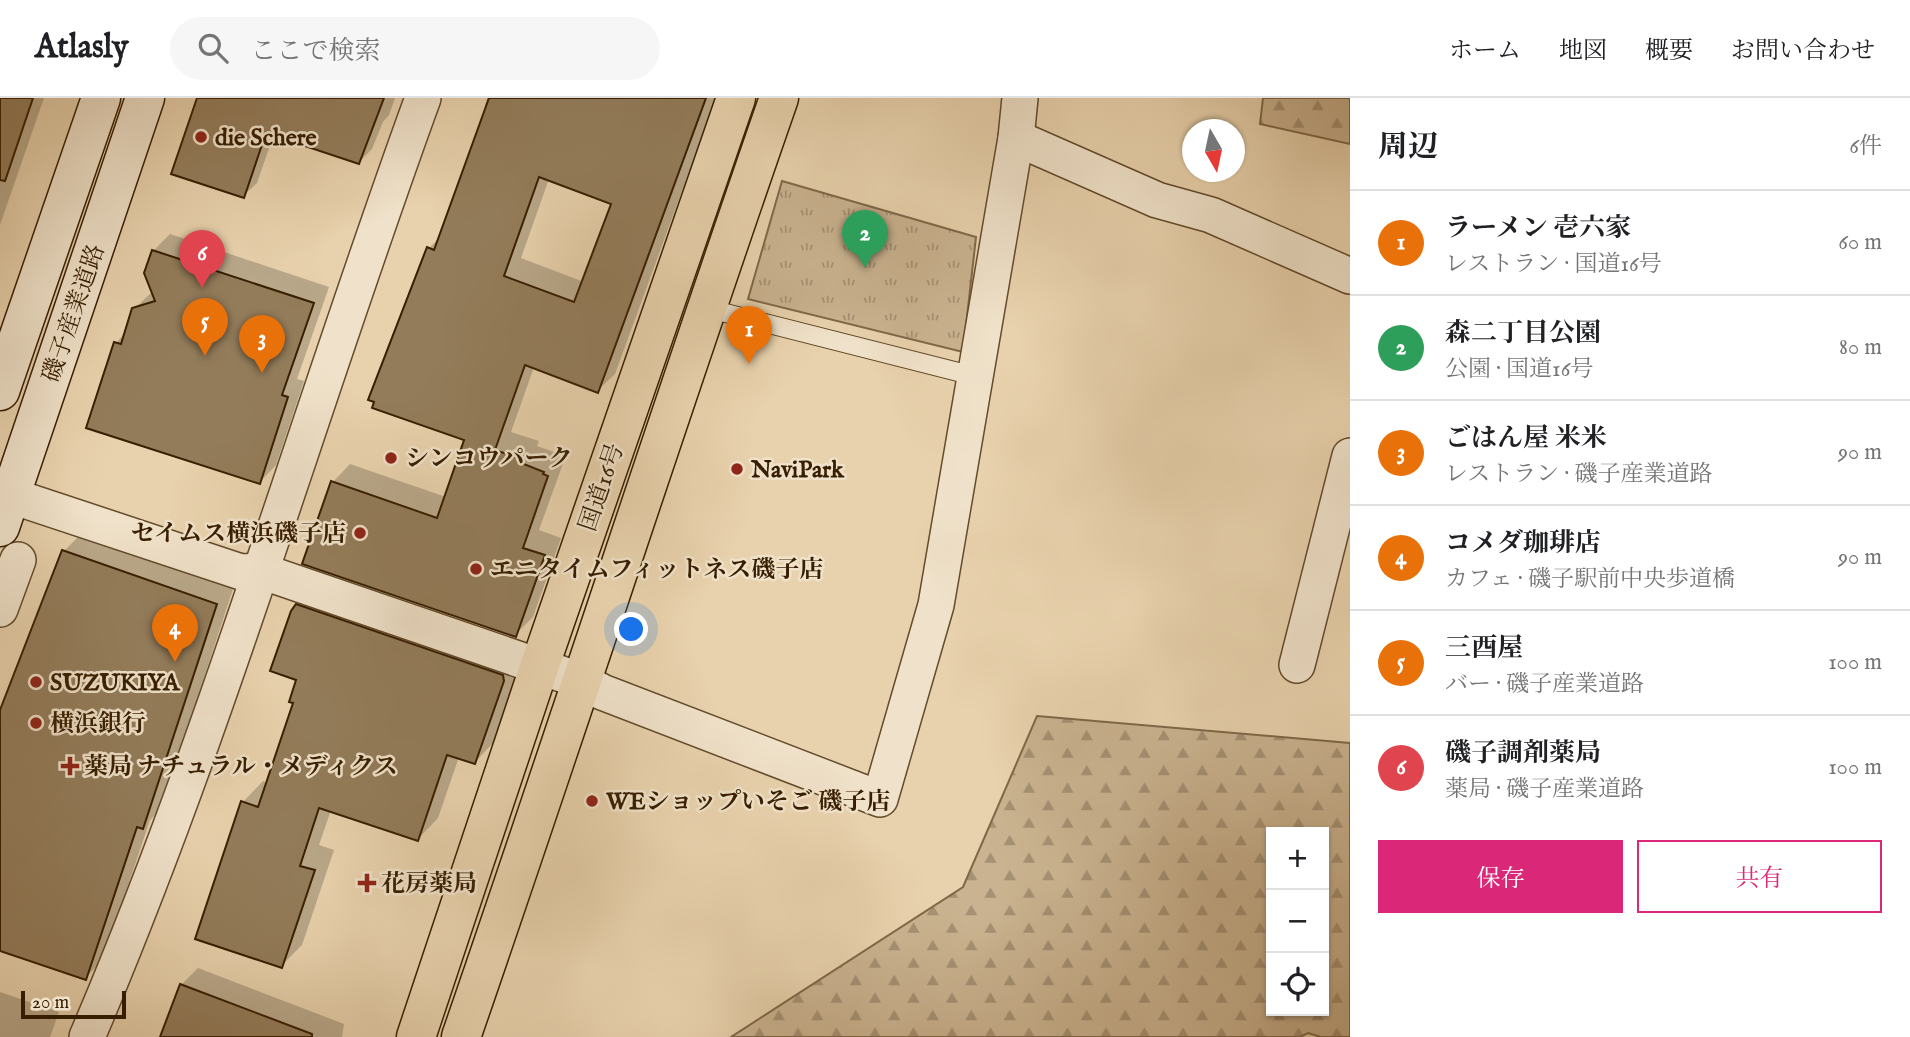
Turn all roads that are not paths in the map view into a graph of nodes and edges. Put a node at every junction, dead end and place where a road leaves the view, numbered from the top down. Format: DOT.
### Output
graph roads {
  1 [pos="102,98"];
  2 [pos="145,98"];
  3 [pos="423,98"];
  4 [pos="736,98"];
  5 [pos="779,98"];
  6 [pos="1020,98"];
  7 [pos="1016,138"];
  8 [pos="1350,276"];
  9 [pos="706,308"];
  10 [pos="974,376"];
  11 [pos="0,390"];
  12 [pos="1350,456"];
  13 [pos="4,505"];
  14 [pos="18,560"];
  15 [pos="261,571"];
  16 [pos="0,609"];
  17 [pos="1297,665"];
  18 [pos="539,668"];
  19 [pos="582,681"];
  20 [pos="87,1037"];
  21 [pos="416,1037"];
  22 [pos="461,1037"];
  1 -- 11 [label="street, 磯子産業道路"];
  2 -- 13 [label="street, 磯子産業道路"];
  3 -- 15 [label="street"];
  4 -- 18 [label="highway, 国道16号"];
  5 -- 9 [label="highway, 国道16号"];
  6 -- 7 [label="street"];
  7 -- 8 [label="street"];
  7 -- 10 [label="street"];
  9 -- 10 [label="lane"];
  9 -- 19 [label="highway, 国道16号"];
  10 -- 19 [label="street"];
  12 -- 17 [label="street"];
  13 -- 15 [label="street"];
  14 -- 16 [label="street"];
  15 -- 18 [label="street"];
  15 -- 20 [label="street"];
  18 -- 19 [label="street"];
  18 -- 21 [label="highway, 国道16号"];
  19 -- 22 [label="highway, 国道16号"];
}
